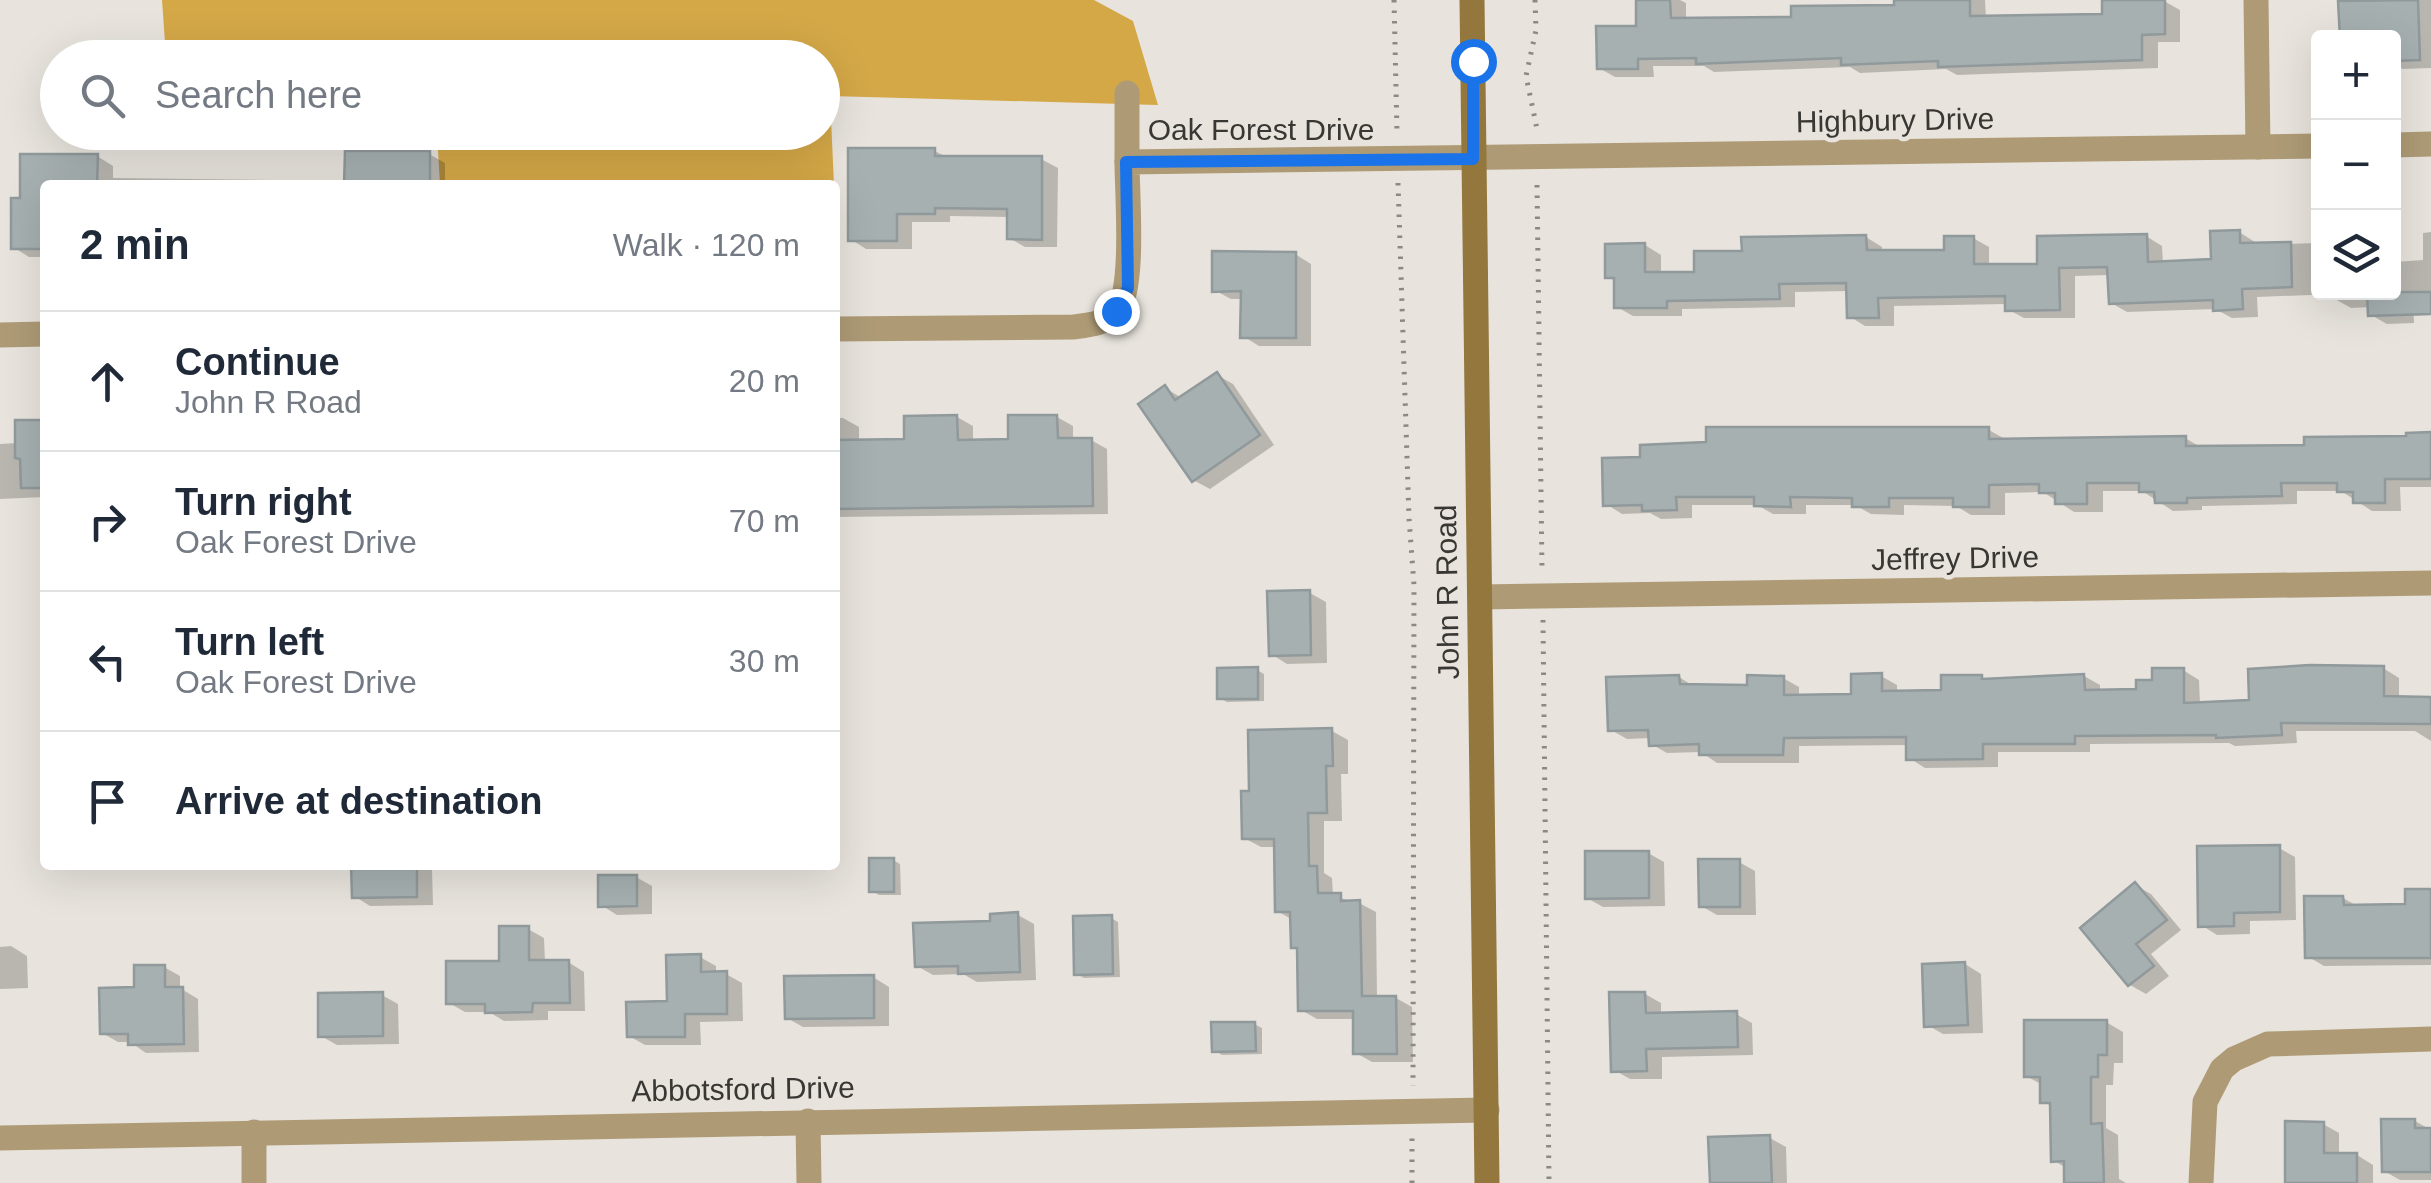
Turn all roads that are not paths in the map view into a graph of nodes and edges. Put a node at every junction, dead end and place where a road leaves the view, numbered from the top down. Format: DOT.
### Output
graph roads {
  1 [pos="1472,0"];
  2 [pos="2256,0"];
  3 [pos="1127,93"];
  4 [pos="2401,144"];
  5 [pos="2431,144"];
  6 [pos="2311,146"];
  7 [pos="2258,148"];
  8 [pos="1473,159"];
  9 [pos="1126,162"];
  10 [pos="840,329"];
  11 [pos="40,334"];
  12 [pos="0,335"];
  13 [pos="2431,583"];
  14 [pos="1480,598"];
  15 [pos="2431,1039"];
  16 [pos="1487,1110"];
  17 [pos="808,1120"];
  18 [pos="254,1132"];
  19 [pos="0,1138"];
  20 [pos="254,1183"];
  21 [pos="810,1183"];
  22 [pos="1488,1183"];
  23 [pos="2201,1183"];
  1 -- 8 [label="main road, John R Road"];
  2 -- 7 [label="street"];
  3 -- 9 [label="street"];
  4 -- 5 [label="street"];
  6 -- 7 [label="street, Highbury Drive"];
  7 -- 8 [label="street, Highbury Drive"];
  8 -- 9 [label="street, Oak Forest Drive"];
  8 -- 14 [label="main road, John R Road"];
  9 -- 10 [label="street, Oak Forest Drive"];
  11 -- 12 [label="street"];
  13 -- 14 [label="street, Jeffrey Drive"];
  14 -- 16 [label="main road, John R Road"];
  15 -- 23 [label="street"];
  16 -- 17 [label="street, Abbotsford Drive"];
  16 -- 22 [label="main road, John R Road"];
  17 -- 18 [label="street, Abbotsford Drive"];
  17 -- 21 [label="street"];
  18 -- 19 [label="street, Abbotsford Drive"];
  18 -- 20 [label="street"];
}
